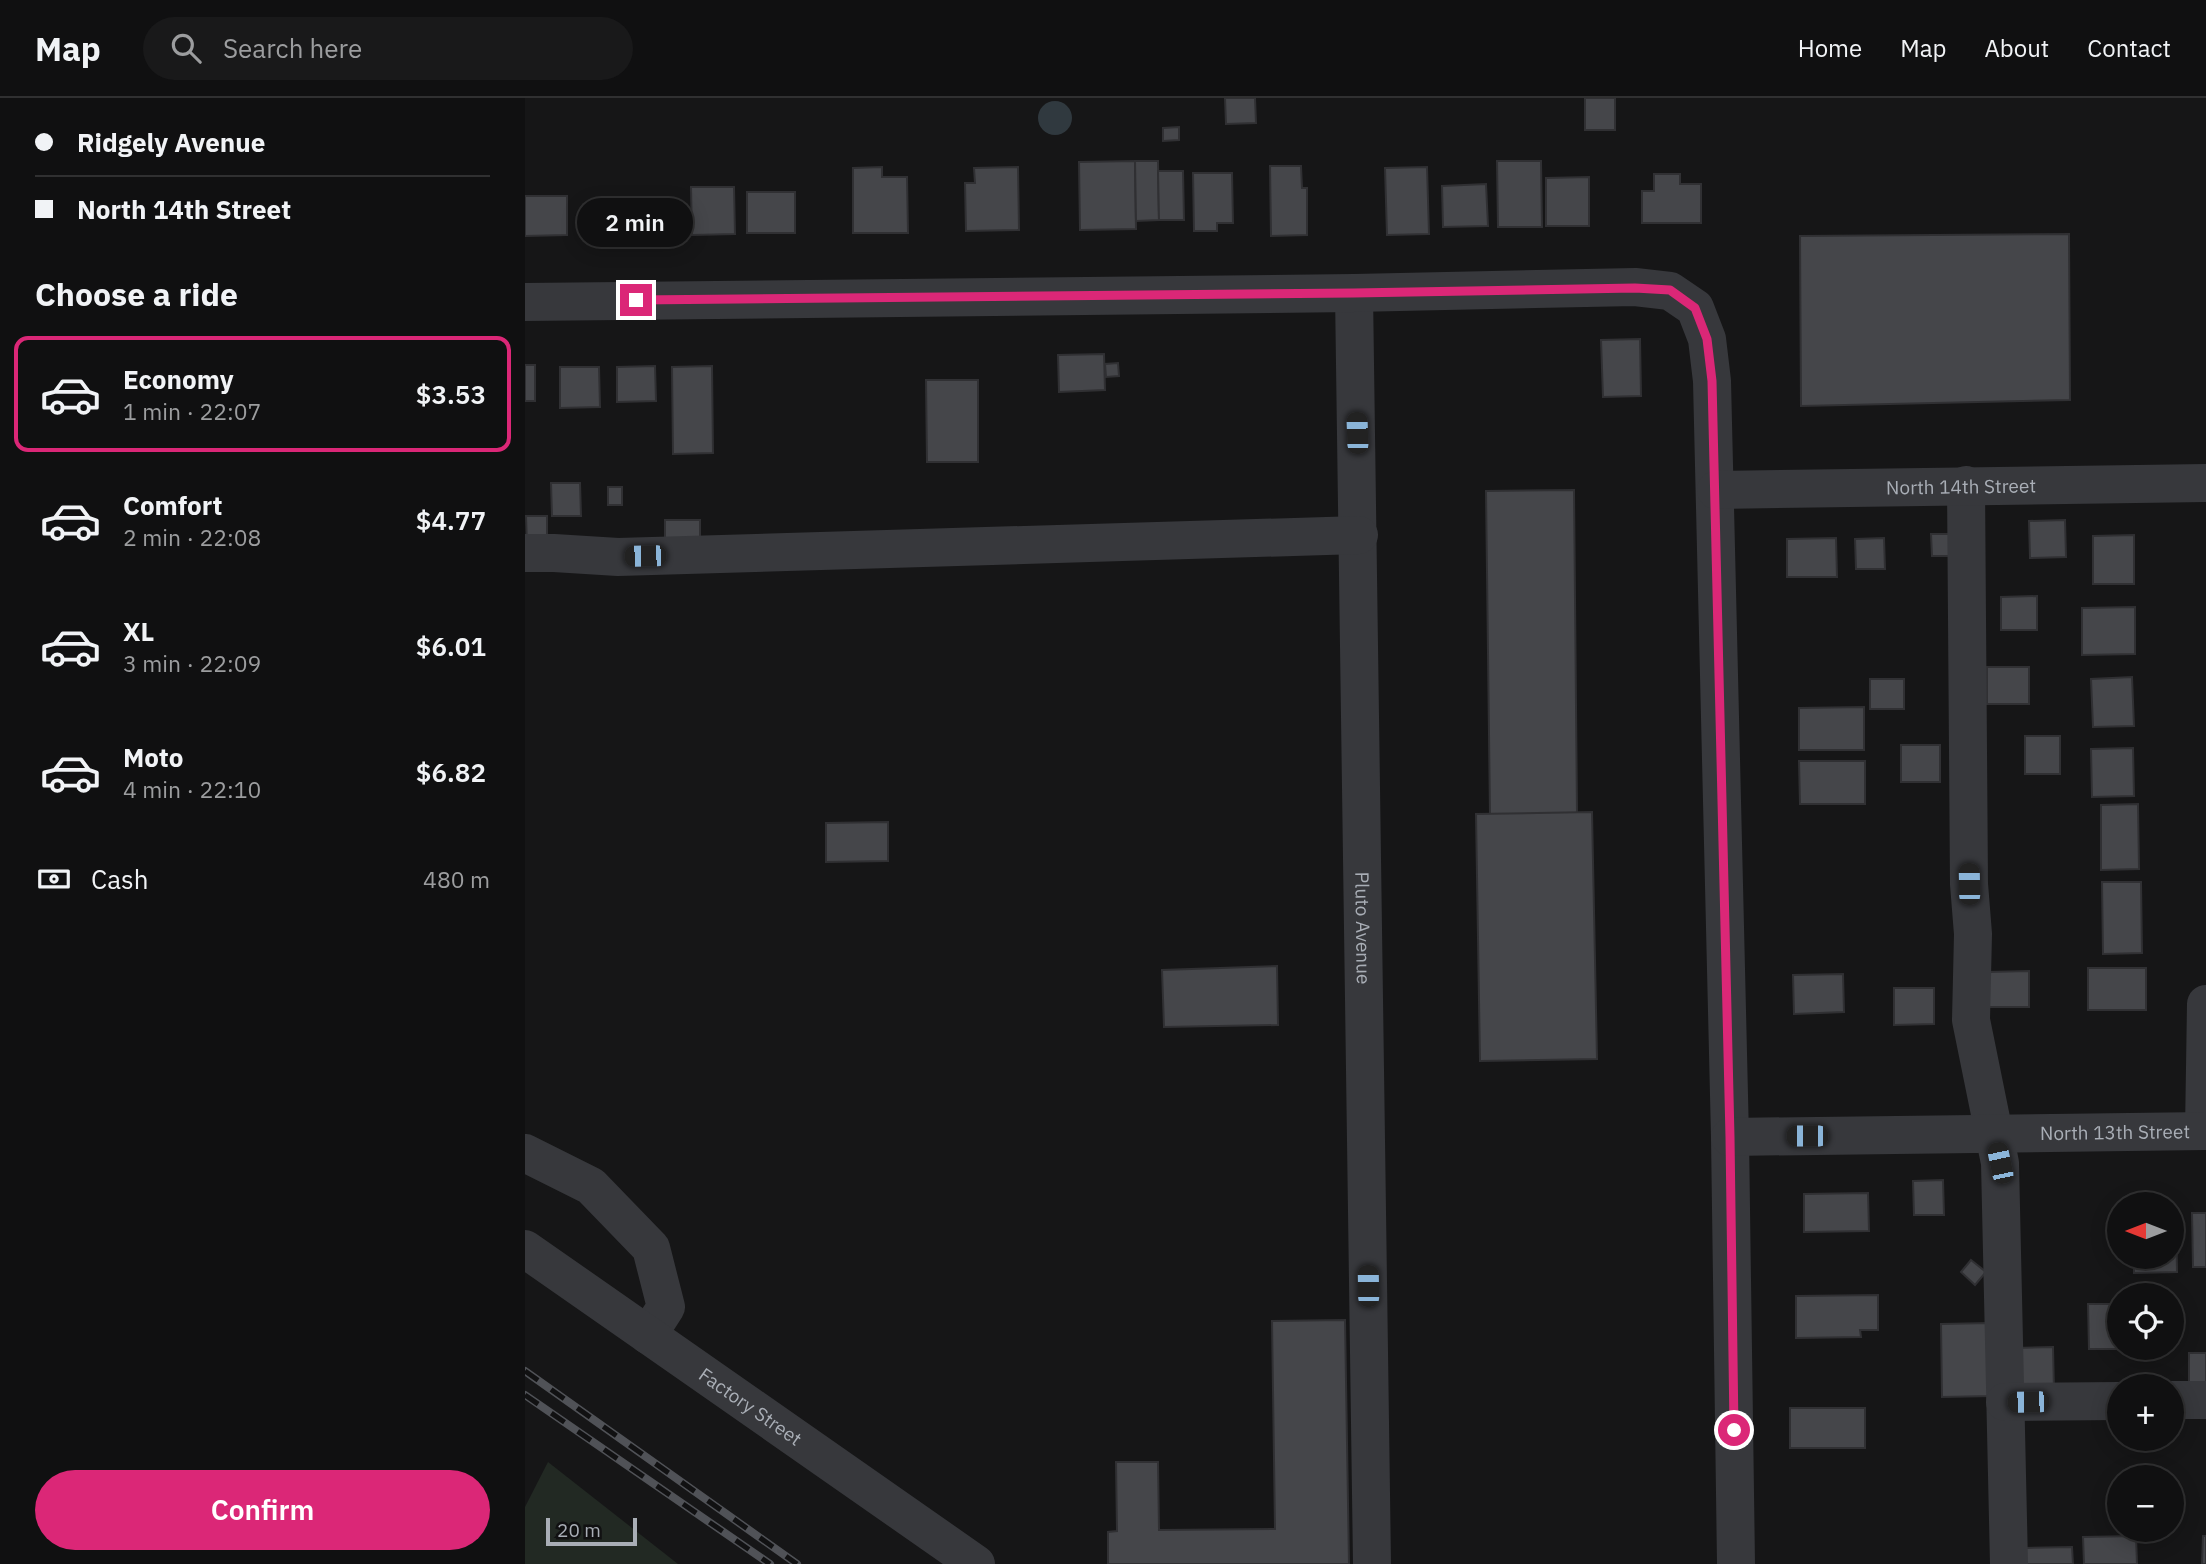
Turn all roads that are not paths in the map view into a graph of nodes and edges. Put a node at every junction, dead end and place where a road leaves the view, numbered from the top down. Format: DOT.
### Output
graph roads {
  1 [pos="1354,293"];
  2 [pos="525,302"];
  3 [pos="2206,483"];
  4 [pos="1966,485"];
  5 [pos="1716,490"];
  6 [pos="1359,535"];
  7 [pos="525,553"];
  8 [pos="2206,1004"];
  9 [pos="2205,1131"];
  10 [pos="1994,1135"];
  11 [pos="1730,1137"];
  12 [pos="525,1153"];
  13 [pos="525,1249"];
  14 [pos="648,1335"];
  15 [pos="2206,1400"];
  16 [pos="2107,1401"];
  17 [pos="2184,1401"];
  18 [pos="2005,1402"];
  19 [pos="976,1564"];
  20 [pos="1372,1564"];
  21 [pos="1735,1564"];
  22 [pos="2009,1564"];
  1 -- 2 [label="street"];
  1 -- 5 [label="street"];
  1 -- 6 [label="street, Pluto Avenue"];
  3 -- 4 [label="street, North 14th Street"];
  4 -- 5 [label="street, North 14th Street"];
  4 -- 10 [label="street"];
  5 -- 11 [label="street"];
  6 -- 7 [label="street"];
  6 -- 20 [label="street, Pluto Avenue"];
  8 -- 9 [label="street"];
  9 -- 10 [label="street, North 13th Street"];
  10 -- 11 [label="street, North 13th Street"];
  10 -- 18 [label="street"];
  11 -- 21 [label="street"];
  12 -- 14 [label="street"];
  13 -- 14 [label="street, Factory Street"];
  14 -- 19 [label="street, Factory Street"];
  15 -- 17 [label="street"];
  16 -- 18 [label="street"];
  18 -- 22 [label="street"];
}
